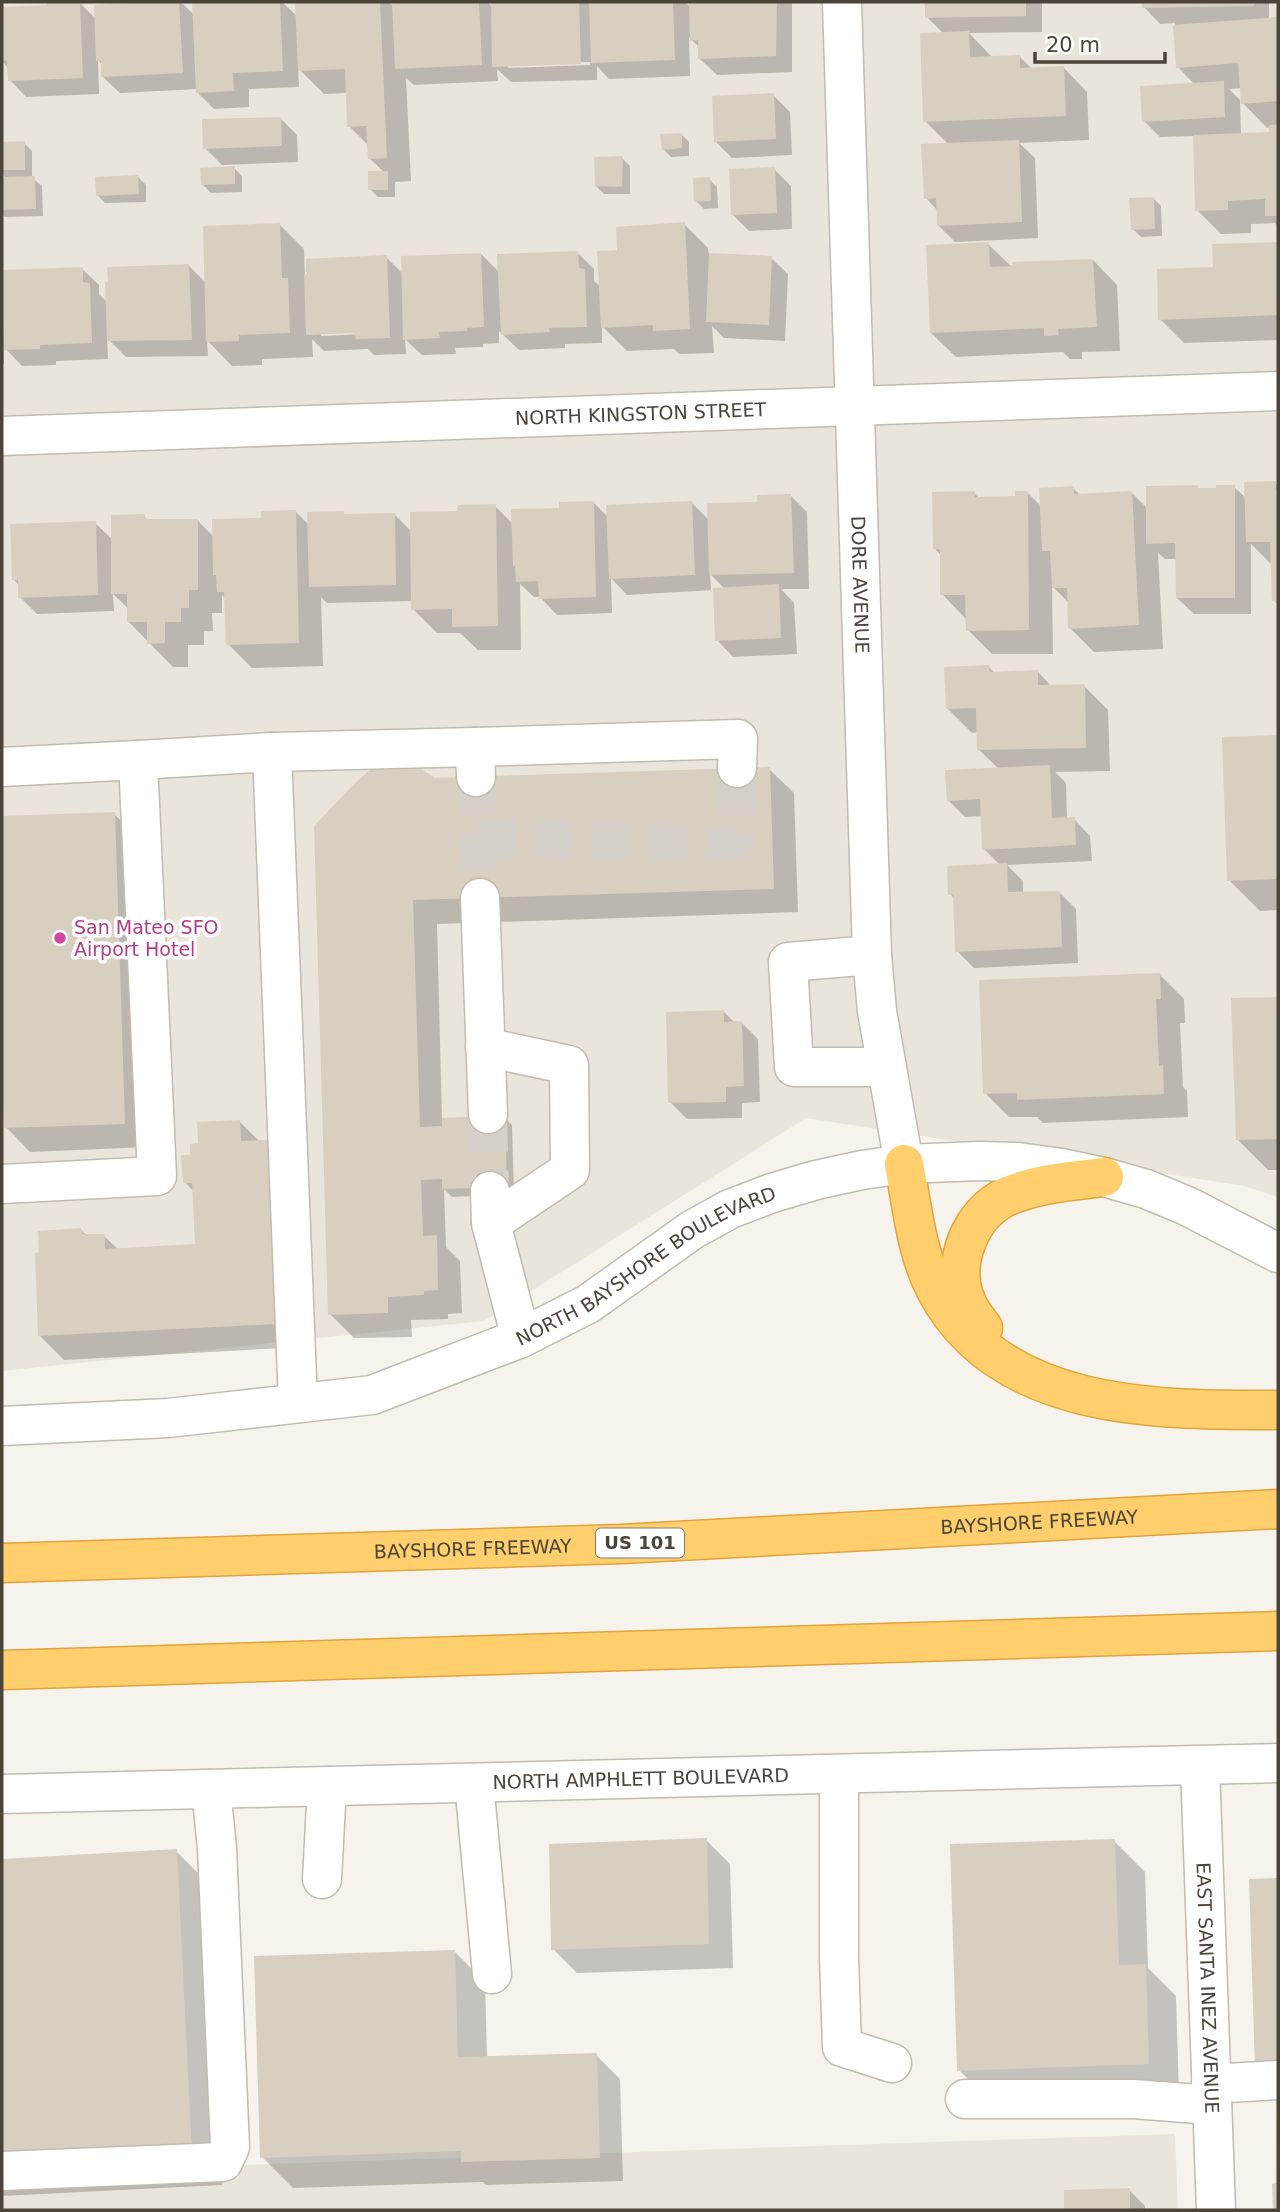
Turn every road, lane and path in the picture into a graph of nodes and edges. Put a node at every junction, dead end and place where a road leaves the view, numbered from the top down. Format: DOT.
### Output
graph roads {
  1 [pos="842,2"];
  2 [pos="1278,391"];
  3 [pos="855,404"];
  4 [pos="2,436"];
  5 [pos="271,752"];
  6 [pos="138,760"];
  7 [pos="2,767"];
  8 [pos="737,768"];
  9 [pos="480,898"];
  10 [pos="872,955"];
  11 [pos="485,1047"];
  12 [pos="887,1068"];
  13 [pos="488,1114"];
  14 [pos="904,1164"];
  15 [pos="1104,1177"];
  16 [pos="2,1184"];
  17 [pos="1278,1253"];
  18 [pos="521,1338"];
  19 [pos="1092,1398"];
  20 [pos="298,1403"];
  21 [pos="1278,1410"];
  22 [pos="2,1426"];
  23 [pos="1278,1509"];
  24 [pos="2,1563"];
  25 [pos="1278,1631"];
  26 [pos="2,1670"];
  27 [pos="1278,1763"];
  28 [pos="1200,1766"];
  29 [pos="839,1774"];
  30 [pos="474,1783"];
  31 [pos="327,1786"];
  32 [pos="211,1789"];
  33 [pos="2,1794"];
  34 [pos="322,1879"];
  35 [pos="492,1974"];
  36 [pos="892,2063"];
  37 [pos="1278,2080"];
  38 [pos="1211,2094"];
  39 [pos="965,2099"];
  40 [pos="2,2171"];
  41 [pos="1216,2210"];
  1 -- 3 [label="street, DORE AVENUE"];
  2 -- 3 [label="street, NORTH KINGSTON STREET"];
  3 -- 4 [label="street, NORTH KINGSTON STREET"];
  3 -- 10 [label="street, DORE AVENUE"];
  5 -- 6 [label="street"];
  5 -- 8 [label="street"];
  5 -- 20 [label="street"];
  6 -- 7 [label="street"];
  6 -- 16 [label="street"];
  9 -- 11 [label="street"];
  10 -- 12 [label="street, DORE AVENUE"];
  10 -- 12 [label="street"];
  11 -- 13 [label="street"];
  11 -- 18 [label="street"];
  12 -- 14 [label="street, DORE AVENUE"];
  14 -- 15 [label="street, NORTH BAYSHORE BOULEVARD"];
  14 -- 18 [label="street, NORTH BAYSHORE BOULEVARD"];
  14 -- 19 [label="highway"];
  15 -- 17 [label="street, NORTH BAYSHORE BOULEVARD"];
  15 -- 19 [label="highway"];
  18 -- 20 [label="street, NORTH BAYSHORE BOULEVARD"];
  19 -- 21 [label="highway"];
  20 -- 22 [label="street, NORTH BAYSHORE BOULEVARD"];
  23 -- 24 [label="highway, BAYSHORE FREEWAY / US 101"];
  25 -- 26 [label="highway"];
  27 -- 28 [label="street, NORTH AMPHLETT BOULEVARD"];
  28 -- 29 [label="street, NORTH AMPHLETT BOULEVARD"];
  28 -- 38 [label="street, EAST SANTA INEZ AVENUE"];
  29 -- 30 [label="street, NORTH AMPHLETT BOULEVARD"];
  29 -- 36 [label="street"];
  30 -- 31 [label="street, NORTH AMPHLETT BOULEVARD"];
  30 -- 35 [label="street"];
  31 -- 32 [label="street, NORTH AMPHLETT BOULEVARD"];
  31 -- 34 [label="street"];
  32 -- 33 [label="street, NORTH AMPHLETT BOULEVARD"];
  32 -- 40 [label="street"];
  37 -- 38 [label="street"];
  38 -- 39 [label="street"];
  38 -- 41 [label="street, EAST SANTA INEZ AVENUE"];
}
